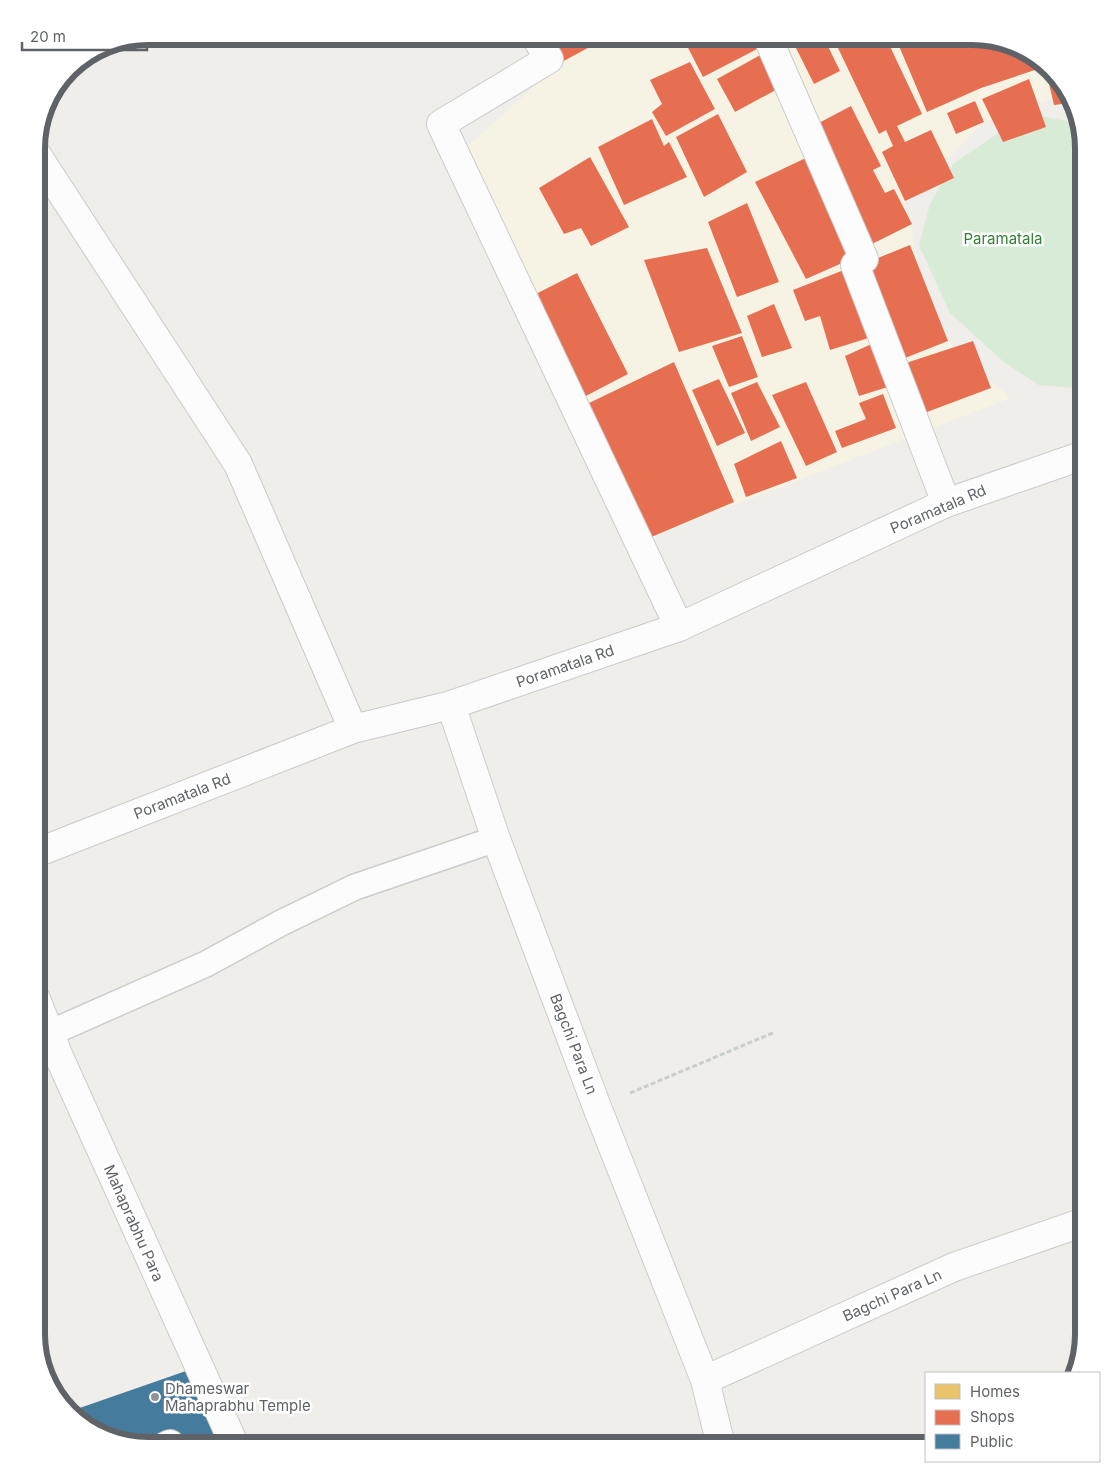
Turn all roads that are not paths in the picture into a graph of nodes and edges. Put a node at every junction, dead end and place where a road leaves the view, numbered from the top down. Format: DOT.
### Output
graph roads {
  1 [pos="540,45"];
  2 [pos="771,45"];
  3 [pos="45,169"];
  4 [pos="1075,458"];
  5 [pos="946,503"];
  6 [pos="679,627"];
  7 [pos="451,705"];
  8 [pos="353,728"];
  9 [pos="496,839"];
  10 [pos="45,849"];
  11 [pos="45,1021"];
  12 [pos="50,1033"];
  13 [pos="1075,1225"];
  14 [pos="705,1380"];
  15 [pos="232,1437"];
  16 [pos="719,1437"];
  1 -- 6 [label="street"];
  2 -- 5 [label="street"];
  3 -- 8 [label="street"];
  4 -- 5 [label="street, Poramatala Rd"];
  5 -- 6 [label="street, Poramatala Rd"];
  6 -- 7 [label="street, Poramatala Rd"];
  7 -- 8 [label="street, Poramatala Rd"];
  7 -- 9 [label="street, Bagchi Para Ln"];
  8 -- 10 [label="street, Poramatala Rd"];
  9 -- 12 [label="lane"];
  9 -- 14 [label="street, Bagchi Para Ln"];
  11 -- 12 [label="street, Mahaprabhu Para"];
  12 -- 15 [label="street, Mahaprabhu Para"];
  13 -- 14 [label="street, Bagchi Para Ln"];
  14 -- 16 [label="street, Bagchi Para Ln"];
}
